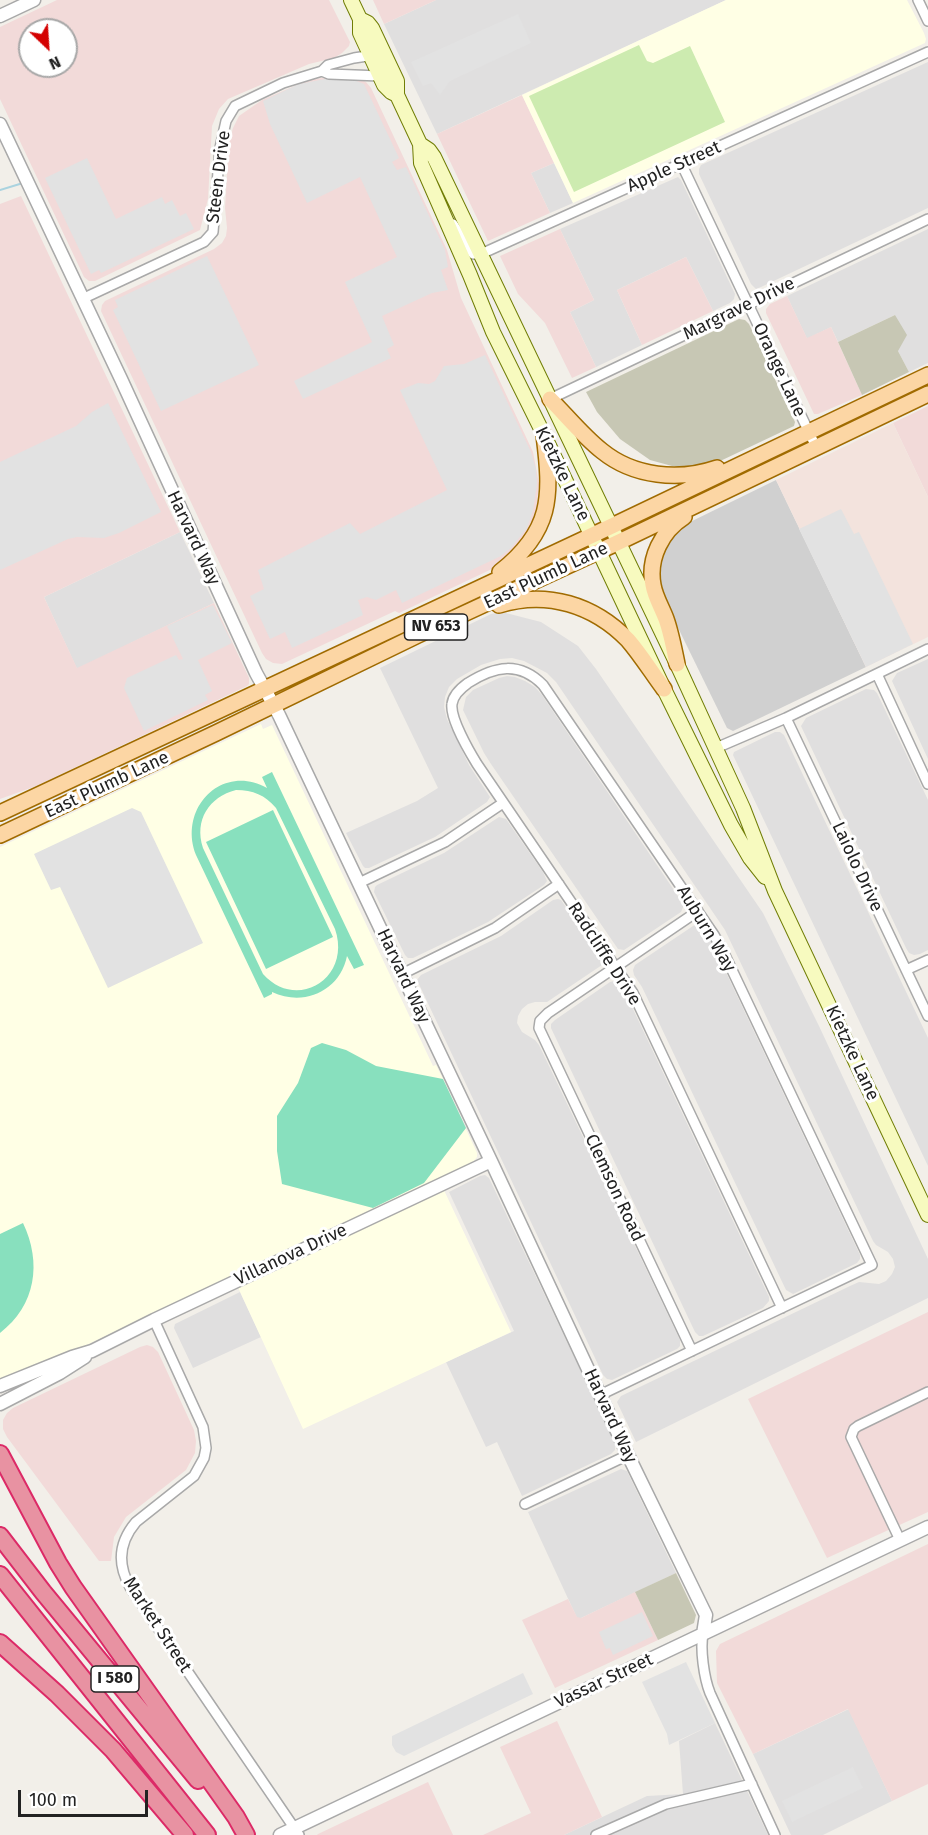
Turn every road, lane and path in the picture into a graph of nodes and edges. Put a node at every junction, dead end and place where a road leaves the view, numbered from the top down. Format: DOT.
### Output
graph roads {
  1 [pos="34,0"];
  2 [pos="351,0"];
  3 [pos="918,0"];
  4 [pos="0,16"];
  5 [pos="360,19"];
  6 [pos="928,21"];
  7 [pos="928,52"];
  8 [pos="370,55"];
  9 [pos="322,70"];
  10 [pos="386,74"];
  11 [pos="0,124"];
  12 [pos="420,144"];
  13 [pos="681,163"];
  14 [pos="441,206"];
  15 [pos="928,219"];
  16 [pos="481,254"];
  17 [pos="82,299"];
  18 [pos="748,305"];
  19 [pos="928,375"];
  20 [pos="928,394"];
  21 [pos="550,399"];
  22 [pos="808,432"];
  23 [pos="544,435"];
  24 [pos="816,447"];
  25 [pos="771,450"];
  26 [pos="735,486"];
  27 [pos="612,526"];
  28 [pos="592,536"];
  29 [pos="619,542"];
  30 [pos="599,551"];
  31 [pos="478,588"];
  32 [pos="418,635"];
  33 [pos="928,650"];
  34 [pos="677,664"];
  35 [pos="877,674"];
  36 [pos="470,682"];
  37 [pos="664,689"];
  38 [pos="265,690"];
  39 [pos="273,706"];
  40 [pos="786,718"];
  41 [pos="716,748"];
  42 [pos="928,784"];
  43 [pos="26,800"];
  44 [pos="503,802"];
  45 [pos="0,804"];
  46 [pos="0,813"];
  47 [pos="0,834"];
  48 [pos="359,883"];
  49 [pos="559,884"];
  50 [pos="775,891"];
  51 [pos="698,911"];
  52 [pos="928,960"];
  53 [pos="615,966"];
  54 [pos="906,970"];
  55 [pos="402,974"];
  56 [pos="928,1016"];
  57 [pos="491,1161"];
  58 [pos="928,1215"];
  59 [pos="782,1308"];
  60 [pos="154,1320"];
  61 [pos="92,1351"];
  62 [pos="692,1351"];
  63 [pos="0,1386"];
  64 [pos="928,1392"];
  65 [pos="600,1395"];
  66 [pos="0,1404"];
  67 [pos="0,1454"];
  68 [pos="628,1455"];
  69 [pos="0,1471"];
  70 [pos="525,1504"];
  71 [pos="928,1527"];
  72 [pos="0,1536"];
  73 [pos="900,1540"];
  74 [pos="58,1563"];
  75 [pos="0,1575"];
  76 [pos="704,1634"];
  77 [pos="0,1643"];
  78 [pos="752,1784"];
  79 [pos="234,1819"];
  80 [pos="296,1832"];
  81 [pos="206,1834"];
  82 [pos="185,1835"];
  83 [pos="244,1835"];
  84 [pos="280,1835"];
  85 [pos="596,1835"];
  86 [pos="775,1835"];
  1 -- 4 [label="street"];
  2 -- 5 [label="main road, Kietzke Lane"];
  3 -- 6 [label="street"];
  5 -- 8 [label="main road, Kietzke Lane"];
  5 -- 10 [label="main road, Kietzke Lane"];
  7 -- 13 [label="street, Apple Street"];
  8 -- 9 [label="street, Steen Drive"];
  8 -- 10 [label="main road, Kietzke Lane"];
  9 -- 10 [label="street, Steen Drive"];
  9 -- 17 [label="street, Steen Drive"];
  10 -- 12 [label="main road, Kietzke Lane"];
  11 -- 17 [label="street, Harvard Way"];
  12 -- 14 [label="main road, Kietzke Lane"];
  12 -- 16 [label="main road, Kietzke Lane"];
  13 -- 16 [label="street, Apple Street"];
  13 -- 18 [label="street, Orange Lane"];
  14 -- 16 [label="street"];
  14 -- 23 [label="main road, Kietzke Lane"];
  15 -- 18 [label="street, Margrave Drive"];
  16 -- 21 [label="main road, Kietzke Lane"];
  17 -- 38 [label="street, Harvard Way"];
  18 -- 21 [label="street, Margrave Drive"];
  18 -- 22 [label="street, Orange Lane"];
  19 -- 22 [label="main road, East Plumb Lane"];
  20 -- 24 [label="main road, East Plumb Lane"];
  21 -- 25 [label="main road"];
  21 -- 27 [label="main road, Kietzke Lane"];
  22 -- 24 [label="street, Orange Lane"];
  22 -- 25 [label="main road, East Plumb Lane"];
  23 -- 28 [label="main road, Kietzke Lane"];
  23 -- 31 [label="main road"];
  24 -- 26 [label="main road, East Plumb Lane"];
  25 -- 27 [label="main road, East Plumb Lane"];
  26 -- 29 [label="main road, East Plumb Lane"];
  26 -- 34 [label="main road"];
  27 -- 28 [label="main road, East Plumb Lane / NV 653"];
  27 -- 29 [label="main road, Kietzke Lane"];
  28 -- 30 [label="main road, Kietzke Lane"];
  28 -- 31 [label="main road, East Plumb Lane / NV 653"];
  29 -- 30 [label="main road, East Plumb Lane / NV 653"];
  29 -- 34 [label="main road, Kietzke Lane"];
  30 -- 32 [label="main road, East Plumb Lane / NV 653"];
  30 -- 37 [label="main road, Kietzke Lane"];
  31 -- 38 [label="main road, East Plumb Lane / NV 653"];
  32 -- 37 [label="main road"];
  32 -- 39 [label="main road, East Plumb Lane / NV 653"];
  33 -- 35 [label="street"];
  34 -- 41 [label="main road, Kietzke Lane"];
  35 -- 40 [label="street"];
  35 -- 42 [label="street"];
  36 -- 44 [label="street, Radcliffe Drive"];
  36 -- 51 [label="street, Auburn Way"];
  37 -- 50 [label="main road, Kietzke Lane"];
  38 -- 39 [label="street, Harvard Way"];
  38 -- 43 [label="main road, East Plumb Lane / NV 653"];
  39 -- 47 [label="main road, East Plumb Lane / NV 653"];
  39 -- 48 [label="street, Harvard Way"];
  40 -- 41 [label="street"];
  40 -- 54 [label="street, Laiolo Drive"];
  41 -- 50 [label="main road, Kietzke Lane"];
  43 -- 45 [label="main road"];
  43 -- 46 [label="main road, East Plumb Lane / NV 653"];
  44 -- 48 [label="street"];
  44 -- 49 [label="street, Radcliffe Drive"];
  48 -- 55 [label="street, Harvard Way"];
  49 -- 53 [label="street, Radcliffe Drive"];
  49 -- 55 [label="street"];
  50 -- 58 [label="main road, Kietzke Lane"];
  51 -- 53 [label="street"];
  51 -- 59 [label="street, Auburn Way"];
  52 -- 54 [label="street"];
  53 -- 59 [label="street, Radcliffe Drive"];
  53 -- 62 [label="street, Clemson Road"];
  54 -- 56 [label="street, Laiolo Drive"];
  55 -- 57 [label="street, Harvard Way"];
  57 -- 60 [label="street, Villanova Drive"];
  57 -- 65 [label="street, Harvard Way"];
  59 -- 62 [label="street"];
  60 -- 61 [label="street, Villanova Drive"];
  60 -- 80 [label="street, Market Street"];
  61 -- 63 [label="street, Villanova Drive"];
  61 -- 66 [label="street, Villanova Drive"];
  62 -- 65 [label="street"];
  64 -- 73 [label="street"];
  65 -- 68 [label="street, Harvard Way"];
  67 -- 74 [label="highway"];
  68 -- 70 [label="street"];
  68 -- 76 [label="street, Harvard Way"];
  69 -- 74 [label="highway"];
  71 -- 73 [label="street, Vassar Street"];
  72 -- 79 [label="highway, I 580"];
  73 -- 76 [label="street, Vassar Street"];
  74 -- 79 [label="highway"];
  75 -- 81 [label="highway, I 580"];
  76 -- 78 [label="street, Harvard Way"];
  76 -- 80 [label="street, Vassar Street"];
  77 -- 82 [label="highway"];
  78 -- 85 [label="street"];
  78 -- 86 [label="street, Harvard Way"];
  79 -- 83 [label="highway"];
  80 -- 84 [label="street, Vassar Street"];
}
